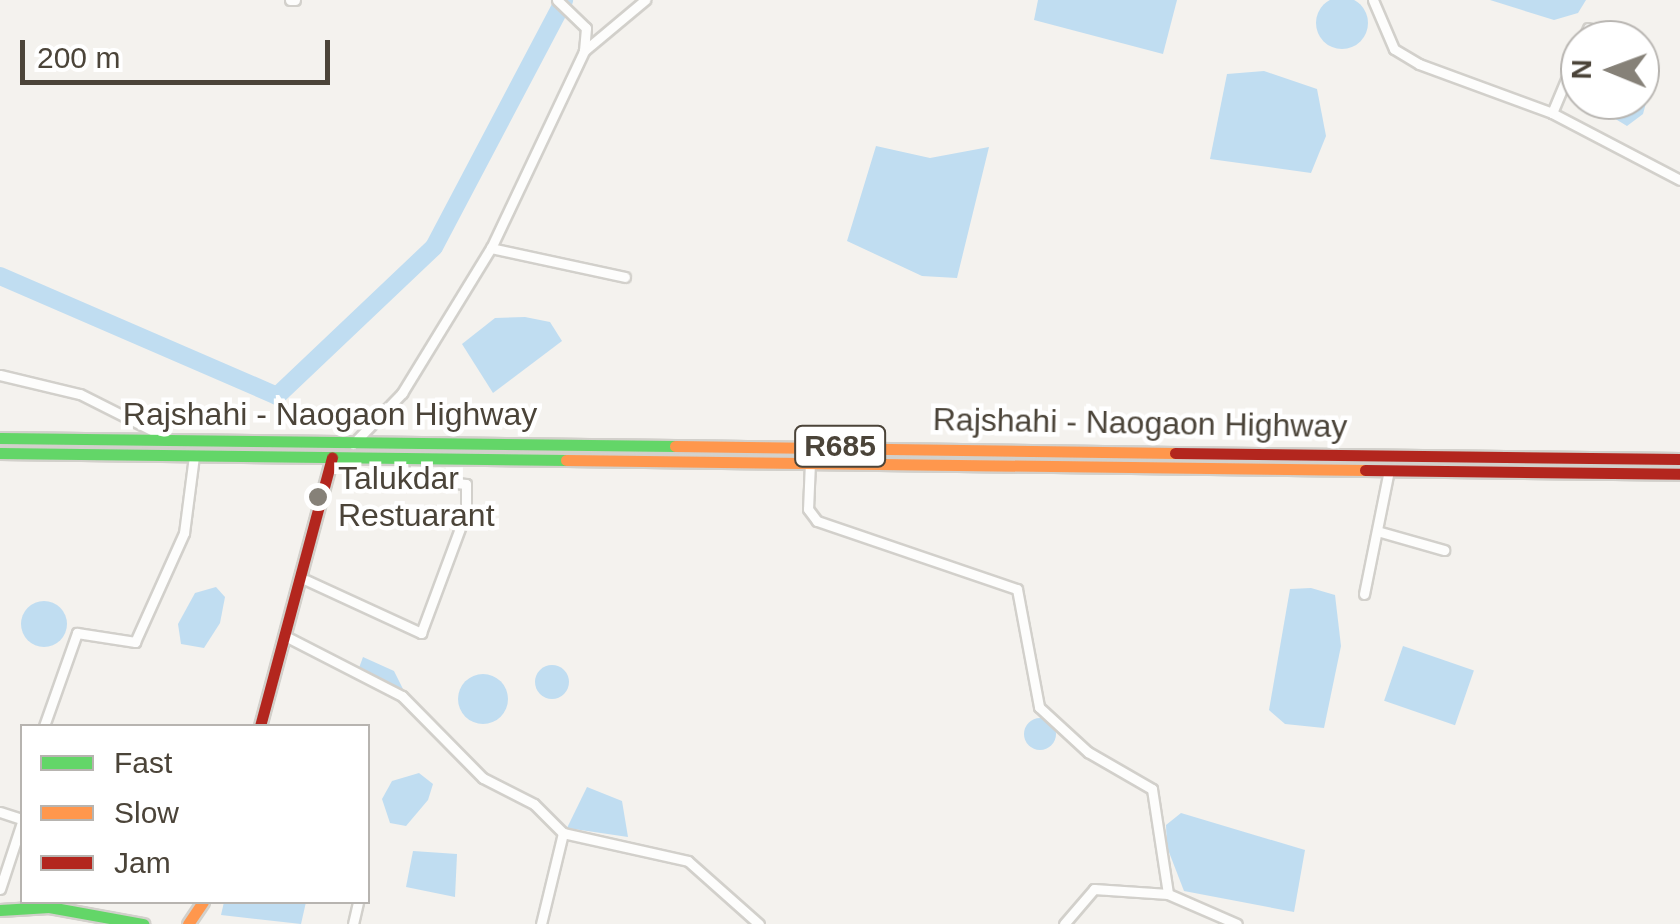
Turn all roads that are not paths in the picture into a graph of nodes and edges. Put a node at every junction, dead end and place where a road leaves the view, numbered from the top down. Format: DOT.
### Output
graph roads {
  1 [pos="557,0"];
  2 [pos="644,0"];
  3 [pos="1374,0"];
  4 [pos="584,51"];
  5 [pos="1560,94"];
  6 [pos="1552,112"];
  7 [pos="1680,180"];
  8 [pos="491,248"];
  9 [pos="625,277"];
  10 [pos="0,375"];
  11 [pos="0,438"];
  12 [pos="134,440"];
  13 [pos="172,440"];
  14 [pos="490,443"];
  15 [pos="353,444"];
  16 [pos="0,453"];
  17 [pos="134,455"];
  18 [pos="194,456"];
  19 [pos="332,458"];
  20 [pos="403,459"];
  21 [pos="491,459"];
  22 [pos="1680,459"];
  23 [pos="810,462"];
  24 [pos="1389,470"];
  25 [pos="1680,474"];
  26 [pos="1378,531"];
  27 [pos="1444,550"];
  28 [pos="306,580"];
  29 [pos="1364,594"];
  30 [pos="289,638"];
  31 [pos="45,724"];
  32 [pos="261,724"];
  33 [pos="20,827"];
  34 [pos="563,833"];
  35 [pos="0,890"];
  36 [pos="1168,894"];
  37 [pos="0,910"];
  38 [pos="143,924"];
  39 [pos="540,924"];
  40 [pos="759,924"];
  41 [pos="1064,924"];
  42 [pos="1237,924"];
  1 -- 4 [label="street"];
  2 -- 4 [label="street"];
  3 -- 6 [label="street"];
  4 -- 8 [label="street"];
  5 -- 6 [label="street"];
  6 -- 7 [label="street"];
  8 -- 9 [label="street"];
  8 -- 15 [label="street"];
  10 -- 13 [label="street"];
  11 -- 12 [label="main road, Rajshahi - Naogaon Highway / R685"];
  12 -- 13 [label="main road, Rajshahi - Naogaon Highway / R685"];
  12 -- 17 [label="main road"];
  13 -- 15 [label="main road, Rajshahi - Naogaon Highway / R685"];
  14 -- 15 [label="main road, Rajshahi - Naogaon Highway / R685"];
  14 -- 21 [label="main road"];
  14 -- 22 [label="main road, Rajshahi - Naogaon Highway / R685"];
  16 -- 17 [label="main road, Rajshahi - Naogaon Highway / R685"];
  17 -- 18 [label="main road, Rajshahi - Naogaon Highway / R685"];
  18 -- 19 [label="main road, Rajshahi - Naogaon Highway / R685"];
  18 -- 31 [label="street"];
  19 -- 20 [label="main road, Rajshahi - Naogaon Highway / R685"];
  19 -- 28 [label="main road"];
  20 -- 21 [label="main road, Rajshahi - Naogaon Highway / R685"];
  20 -- 28 [label="street"];
  21 -- 23 [label="main road, Rajshahi - Naogaon Highway / R685"];
  23 -- 24 [label="main road, Rajshahi - Naogaon Highway / R685"];
  23 -- 36 [label="street"];
  24 -- 25 [label="main road, Rajshahi - Naogaon Highway / R685"];
  24 -- 26 [label="street"];
  26 -- 27 [label="street"];
  26 -- 29 [label="street"];
  28 -- 30 [label="main road"];
  30 -- 32 [label="main road"];
  30 -- 34 [label="street"];
  33 -- 35 [label="street"];
  34 -- 39 [label="street"];
  34 -- 40 [label="street"];
  36 -- 41 [label="street"];
  36 -- 42 [label="street"];
  37 -- 38 [label="main road"];
}
